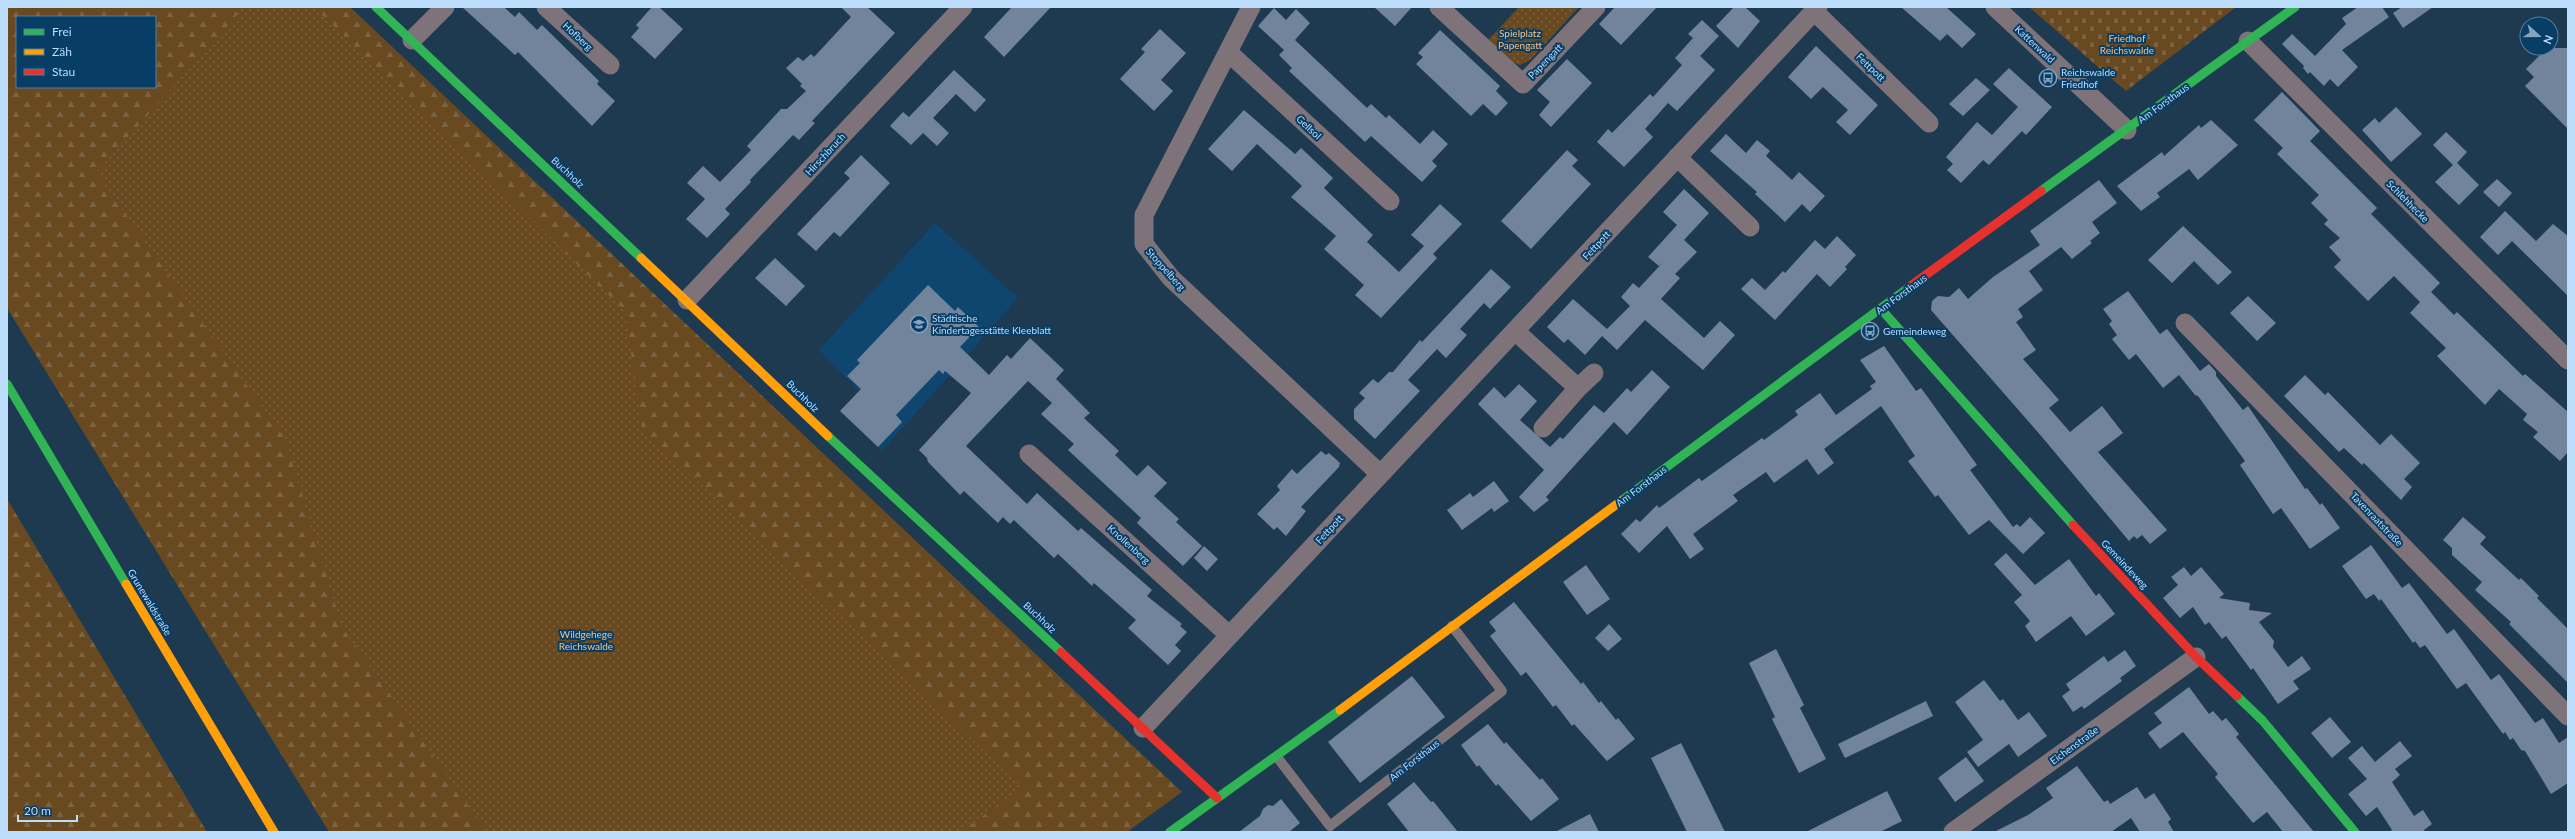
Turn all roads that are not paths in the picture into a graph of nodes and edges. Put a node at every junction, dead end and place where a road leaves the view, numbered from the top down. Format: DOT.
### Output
graph roads {
  1 [pos="376,7"];
  2 [pos="446,7"];
  3 [pos="546,7"];
  4 [pos="963,7"];
  5 [pos="1251,7"];
  6 [pos="1439,7"];
  7 [pos="1596,7"];
  8 [pos="1995,7"];
  9 [pos="2295,7"];
  10 [pos="1816,9"];
  11 [pos="412,40"];
  12 [pos="2248,41"];
  13 [pos="1228,52"];
  14 [pos="610,65"];
  15 [pos="1929,122"];
  16 [pos="2127,130"];
  17 [pos="1678,157"];
  18 [pos="1390,201"];
  19 [pos="1750,227"];
  20 [pos="688,300"];
  21 [pos="1881,309"];
  22 [pos="2185,323"];
  23 [pos="1515,331"];
  24 [pos="2568,360"];
  25 [pos="1594,372"];
  26 [pos="7,384"];
  27 [pos="1578,388"];
  28 [pos="1543,428"];
  29 [pos="1029,454"];
  30 [pos="1380,474"];
  31 [pos="1452,626"];
  32 [pos="1229,635"];
  33 [pos="2196,657"];
  34 [pos="2568,716"];
  35 [pos="1143,728"];
  36 [pos="1277,757"];
  37 [pos="1217,798"];
  38 [pos="1960,830"];
  39 [pos="274,832"];
  40 [pos="1170,832"];
  41 [pos="2355,832"];
  1 -- 11 [label="street, Buchholz"];
  2 -- 11 [label="street"];
  3 -- 14 [label="street, Hofberg"];
  4 -- 20 [label="street, Hirschbruch"];
  5 -- 13 [label="street, Stoppelberg"];
  6 -- 7 [label="street, Papengatt"];
  8 -- 16 [label="street, Kattenwald"];
  9 -- 12 [label="street, Am Forsthaus"];
  10 -- 15 [label="street, Fettpott"];
  10 -- 17 [label="street, Fettpott"];
  11 -- 20 [label="street, Buchholz"];
  12 -- 16 [label="street, Am Forsthaus"];
  12 -- 24 [label="street, Schlehhecke"];
  13 -- 18 [label="street, Gellsol"];
  13 -- 30 [label="street, Stoppelberg"];
  16 -- 21 [label="street, Am Forsthaus"];
  17 -- 19 [label="street"];
  17 -- 23 [label="street, Fettpott"];
  20 -- 35 [label="street, Buchholz"];
  21 -- 31 [label="street, Am Forsthaus"];
  21 -- 33 [label="street, Gemeindeweg"];
  22 -- 34 [label="street, Tavenraatstraße"];
  23 -- 27 [label="street"];
  23 -- 30 [label="street, Fettpott"];
  25 -- 27 [label="street"];
  26 -- 39 [label="street, Grunewaldstraße"];
  27 -- 28 [label="street"];
  29 -- 32 [label="street, Knollenberg"];
  30 -- 32 [label="street, Fettpott"];
  31 -- 36 [label="street, Am Forsthaus"];
  31 -- 36 [label="lane, Am Forsthaus"];
  32 -- 35 [label="street, Fettpott"];
  33 -- 38 [label="street, Eichenstraße"];
  33 -- 41 [label="street, Gemeindeweg"];
  35 -- 37 [label="street, Buchholz"];
  36 -- 37 [label="street, Am Forsthaus"];
  37 -- 40 [label="street, Am Forsthaus"];
}
